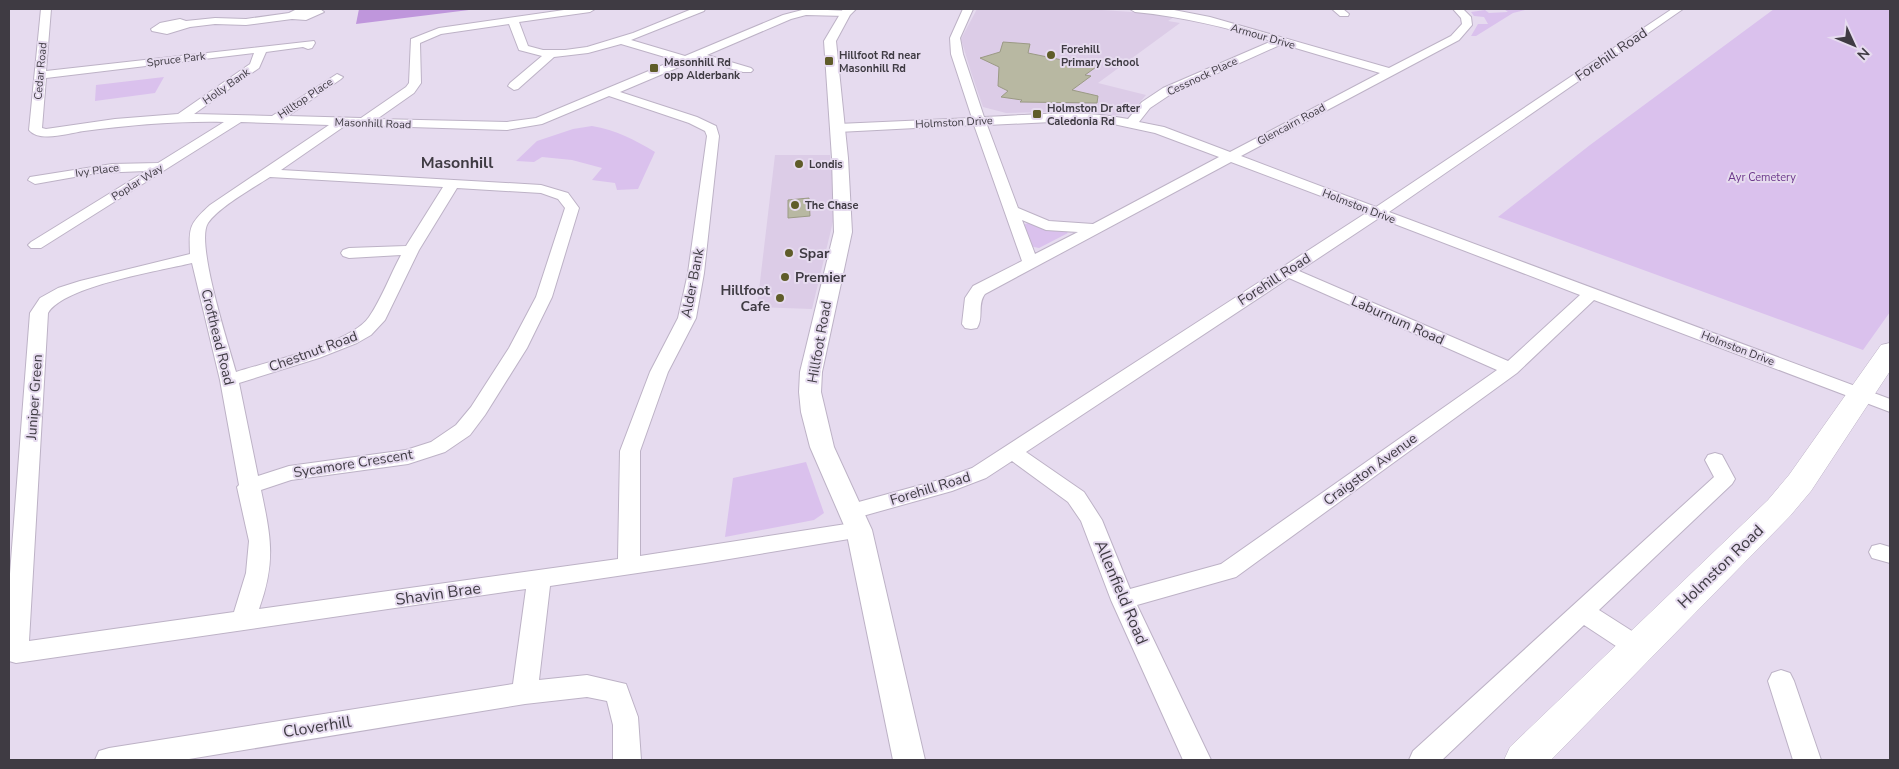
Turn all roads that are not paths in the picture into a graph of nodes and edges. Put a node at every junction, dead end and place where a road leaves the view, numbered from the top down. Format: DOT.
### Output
graph roads {
  1 [pos="46,9"];
  2 [pos="309,9"];
  3 [pos="590,9"];
  4 [pos="700,9"];
  5 [pos="968,9"];
  6 [pos="1135,9"];
  7 [pos="1459,9"];
  8 [pos="1467,9"];
  9 [pos="1678,9"];
  10 [pos="238,10"];
  11 [pos="848,11"];
  12 [pos="166,20"];
  13 [pos="513,20"];
  14 [pos="218,21"];
  15 [pos="618,40"];
  16 [pos="1281,41"];
  17 [pos="308,46"];
  18 [pos="261,49"];
  19 [pos="551,54"];
  20 [pos="691,58"];
  21 [pos="747,70"];
  22 [pos="1390,72"];
  23 [pos="39,75"];
  24 [pos="337,77"];
  25 [pos="514,86"];
  26 [pos="608,92"];
  27 [pos="181,117"];
  28 [pos="238,119"];
  29 [pos="274,120"];
  30 [pos="978,121"];
  31 [pos="342,122"];
  32 [pos="364,122"];
  33 [pos="1132,123"];
  34 [pos="838,128"];
  35 [pos="37,132"];
  36 [pos="1229,157"];
  37 [pos="159,168"];
  38 [pos="269,173"];
  39 [pos="35,180"];
  40 [pos="453,183"];
  41 [pos="1013,212"];
  42 [pos="1377,213"];
  43 [pos="1094,228"];
  44 [pos="36,245"];
  45 [pos="411,250"];
  46 [pos="349,253"];
  47 [pos="198,257"];
  48 [pos="1030,262"];
  49 [pos="1286,271"];
  50 [pos="1592,293"];
  51 [pos="970,324"];
  52 [pos="1890,351"];
  53 [pos="1510,370"];
  54 [pos="229,380"];
  55 [pos="1876,400"];
  56 [pos="1012,452"];
  57 [pos="1715,460"];
  58 [pos="248,486"];
  59 [pos="856,520"];
  60 [pos="629,566"];
  61 [pos="539,578"];
  62 [pos="1123,600"];
  63 [pos="1583,612"];
  64 [pos="242,622"];
  65 [pos="1637,647"];
  66 [pos="16,653"];
  67 [pos="1781,680"];
  68 [pos="525,693"];
  69 [pos="109,760"];
  70 [pos="627,760"];
  71 [pos="909,760"];
  72 [pos="1197,760"];
  73 [pos="1423,760"];
  74 [pos="1524,760"];
  75 [pos="1806,760"];
  1 -- 23 [label="street, Cedar Road"];
  2 -- 14 [label="street"];
  3 -- 13 [label="street"];
  4 -- 15 [label="street"];
  5 -- 30 [label="street"];
  6 -- 16 [label="street, Armour Drive"];
  7 -- 8 [label="street"];
  7 -- 22 [label="street, Glencairn Road"];
  9 -- 42 [label="street, Forehill Road"];
  10 -- 14 [label="street"];
  11 -- 20 [label="street, Masonhill Road"];
  11 -- 34 [label="street, Hillfoot Road"];
  12 -- 14 [label="street"];
  13 -- 19 [label="street"];
  13 -- 32 [label="street"];
  15 -- 19 [label="street"];
  15 -- 20 [label="street"];
  16 -- 22 [label="street, Armour Drive"];
  16 -- 33 [label="street, Cessnock Place"];
  17 -- 18 [label="street, Spruce Park"];
  18 -- 23 [label="street, Spruce Park"];
  18 -- 27 [label="street, Holly Bank"];
  19 -- 25 [label="street"];
  20 -- 21 [label="street"];
  20 -- 26 [label="street, Masonhill Road"];
  22 -- 36 [label="street, Glencairn Road"];
  23 -- 35 [label="street, Cedar Road"];
  24 -- 29 [label="street, Hilltop Place"];
  26 -- 32 [label="street, Masonhill Road"];
  26 -- 60 [label="street, Alder Bank"];
  27 -- 28 [label="street, Masonhill Road"];
  27 -- 35 [label="street, Masonhill Road"];
  28 -- 29 [label="street, Masonhill Road"];
  28 -- 37 [label="street, Poplar Way"];
  29 -- 31 [label="street, Masonhill Road"];
  30 -- 33 [label="street, Holmston Drive"];
  30 -- 34 [label="street, Holmston Drive"];
  30 -- 41 [label="street"];
  31 -- 32 [label="street, Masonhill Road"];
  31 -- 38 [label="street, Crofthead Road"];
  33 -- 36 [label="street, Holmston Drive"];
  34 -- 59 [label="street, Hillfoot Road"];
  36 -- 42 [label="street, Holmston Drive"];
  36 -- 43 [label="street, Glencairn Road"];
  37 -- 39 [label="street, Ivy Place"];
  37 -- 44 [label="street, Poplar Way"];
  38 -- 40 [label="street, Sycamore Crescent"];
  38 -- 47 [label="street, Crofthead Road"];
  40 -- 45 [label="street, Chestnut Road"];
  40 -- 58 [label="street, Sycamore Crescent"];
  41 -- 43 [label="street, Glencairn Road"];
  41 -- 48 [label="street"];
  42 -- 49 [label="street, Forehill Road"];
  42 -- 50 [label="street, Holmston Drive"];
  43 -- 48 [label="street, Glencairn Road"];
  45 -- 46 [label="street"];
  45 -- 54 [label="street, Chestnut Road"];
  47 -- 54 [label="street, Crofthead Road"];
  47 -- 66 [label="street, Juniper Green"];
  48 -- 51 [label="street, Glencairn Road"];
  49 -- 53 [label="street, Laburnum Road"];
  49 -- 56 [label="street, Forehill Road"];
  50 -- 53 [label="street, Craigston Avenue"];
  50 -- 55 [label="street, Holmston Drive"];
  52 -- 55 [label="main road, Holmston Road"];
  53 -- 62 [label="street, Craigston Avenue"];
  54 -- 58 [label="street, Crofthead Road"];
  55 -- 65 [label="main road, Holmston Road"];
  56 -- 59 [label="street, Forehill Road"];
  56 -- 62 [label="street, Allenfield Road"];
  57 -- 63 [label="street"];
  58 -- 64 [label="street, Crofthead Road"];
  59 -- 60 [label="street, Shavin Brae"];
  59 -- 71 [label="street, Hillfoot Road"];
  60 -- 61 [label="street, Shavin Brae"];
  61 -- 64 [label="street, Shavin Brae"];
  61 -- 68 [label="street"];
  62 -- 72 [label="street, Allenfield Road"];
  63 -- 65 [label="street"];
  63 -- 73 [label="street"];
  64 -- 66 [label="street, Shavin Brae"];
  65 -- 74 [label="main road, Holmston Road"];
  67 -- 75 [label="street"];
  68 -- 69 [label="street, Cloverhill"];
  68 -- 70 [label="street, Cloverhill"];
}
